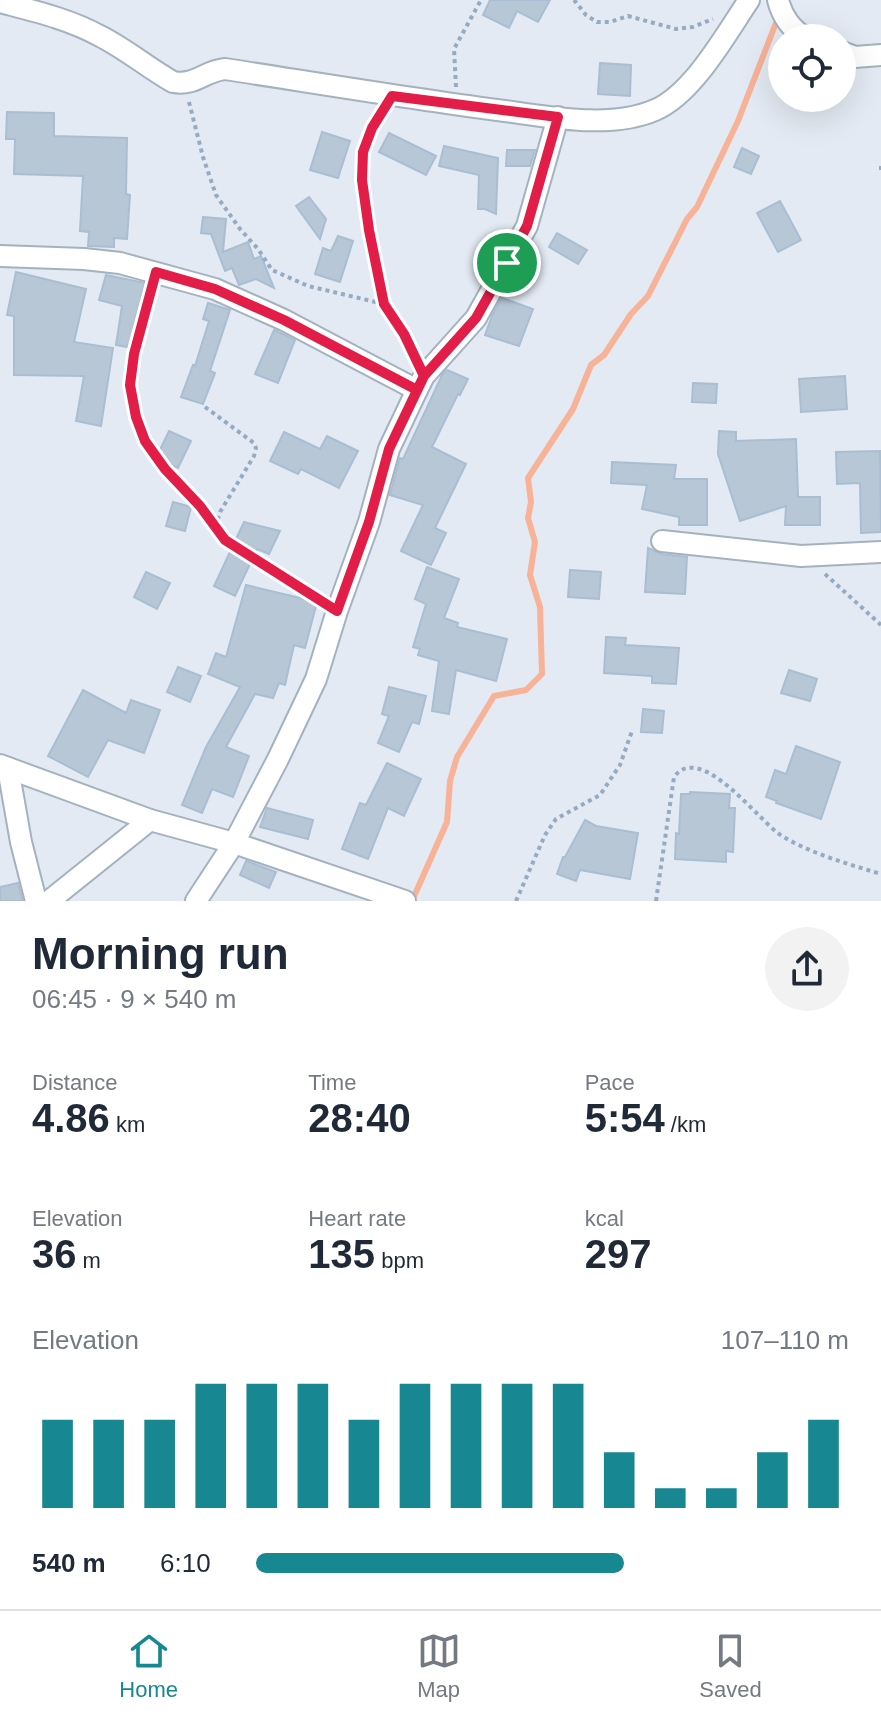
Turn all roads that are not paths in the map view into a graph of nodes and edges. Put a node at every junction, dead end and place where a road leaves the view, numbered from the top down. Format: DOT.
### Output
graph roads {
  1 [pos="778,0"];
  2 [pos="0,2"];
  3 [pos="747,3"];
  4 [pos="790,24"];
  5 [pos="881,55"];
  6 [pos="856,57"];
  7 [pos="558,117"];
  8 [pos="3,259"];
  9 [pos="420,383"];
  10 [pos="662,541"];
  11 [pos="881,552"];
  12 [pos="4,767"];
  13 [pos="150,820"];
  14 [pos="234,843"];
  15 [pos="36,901"];
  16 [pos="49,901"];
  17 [pos="196,901"];
  18 [pos="405,901"];
  1 -- 4 [label="street"];
  2 -- 7 [label="street"];
  3 -- 7 [label="street"];
  5 -- 6 [label="street"];
  7 -- 9 [label="street"];
  8 -- 9 [label="street"];
  9 -- 14 [label="street"];
  10 -- 11 [label="street"];
  12 -- 13 [label="street"];
  12 -- 15 [label="street"];
  13 -- 14 [label="street"];
  13 -- 16 [label="street"];
  14 -- 17 [label="street"];
  14 -- 18 [label="street"];
}
